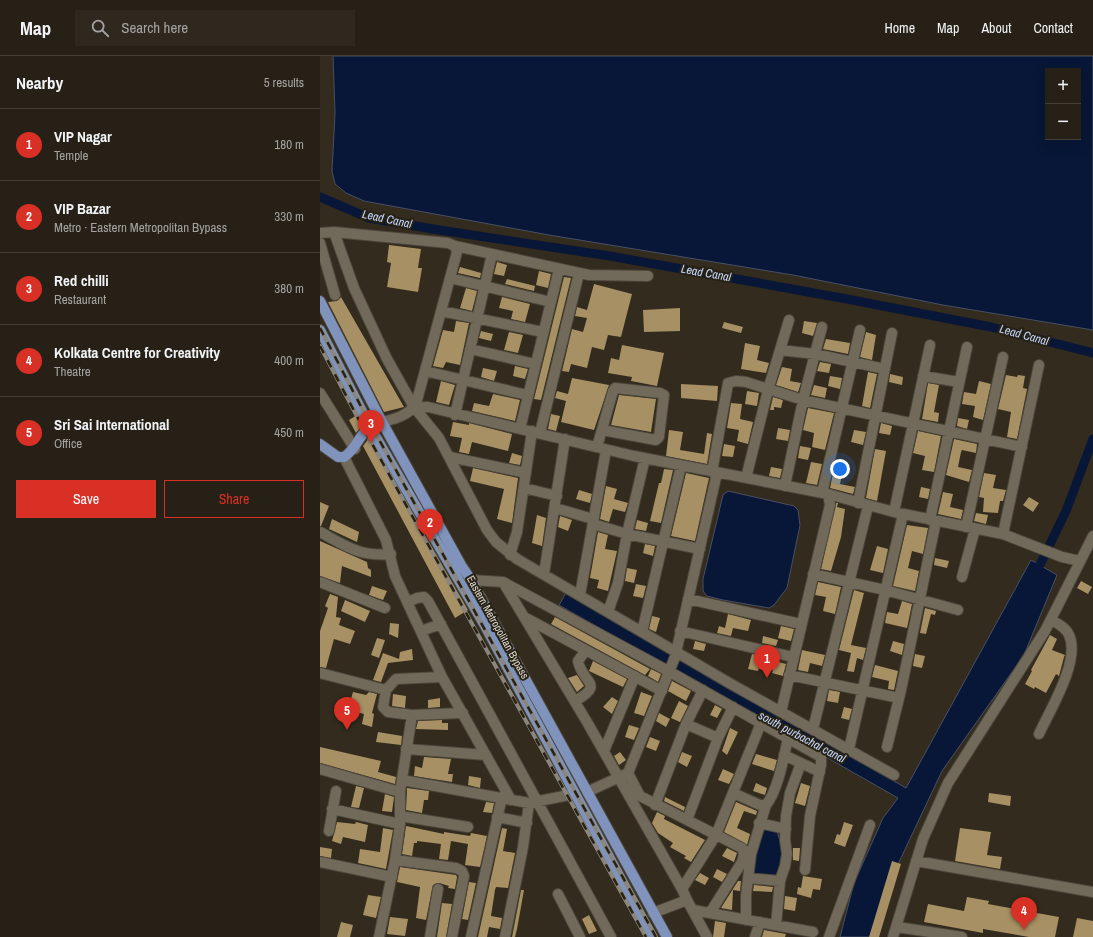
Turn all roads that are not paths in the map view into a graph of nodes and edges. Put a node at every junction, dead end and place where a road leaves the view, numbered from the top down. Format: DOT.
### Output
graph roads {
  1 [pos="334,232"];
  2 [pos="320,233"];
  3 [pos="320,243"];
  4 [pos="455,246"];
  5 [pos="492,254"];
  6 [pos="559,269"];
  7 [pos="579,273"];
  8 [pos="648,276"];
  9 [pos="450,278"];
  10 [pos="485,286"];
  11 [pos="335,295"];
  12 [pos="320,301"];
  13 [pos="551,302"];
  14 [pos="441,311"];
  15 [pos="323,314"];
  16 [pos="478,319"];
  17 [pos="789,320"];
  18 [pos="822,326"];
  19 [pos="320,330"];
  20 [pos="860,330"];
  21 [pos="543,332"];
  22 [pos="892,333"];
  23 [pos="930,345"];
  24 [pos="967,347"];
  25 [pos="470,349"];
  26 [pos="780,350"];
  27 [pos="815,354"];
  28 [pos="1003,357"];
  29 [pos="853,360"];
  30 [pos="535,364"];
  31 [pos="1039,365"];
  32 [pos="885,369"];
  33 [pos="425,371"];
  34 [pos="923,376"];
  35 [pos="462,380"];
  36 [pos="959,382"];
  37 [pos="768,390"];
  38 [pos="320,393"];
  39 [pos="527,395"];
  40 [pos="803,400"];
  41 [pos="414,407"];
  42 [pos="841,408"];
  43 [pos="455,415"];
  44 [pos="876,416"];
  45 [pos="382,422"];
  46 [pos="913,424"];
  47 [pos="370,427"];
  48 [pos="520,429"];
  49 [pos="602,430"];
  50 [pos="948,431"];
  51 [pos="536,432"];
  52 [pos="984,439"];
  53 [pos="565,440"];
  54 [pos="320,444"];
  55 [pos="1022,447"];
  56 [pos="601,448"];
  57 [pos="355,449"];
  58 [pos="344,457"];
  59 [pos="450,457"];
  60 [pos="645,458"];
  61 [pos="681,466"];
  62 [pos="714,472"];
  63 [pos="526,473"];
  64 [pos="746,478"];
  65 [pos="785,486"];
  66 [pos="524,488"];
  67 [pos="825,494"];
  68 [pos="557,496"];
  69 [pos="858,503"];
  70 [pos="868,506"];
  71 [pos="555,508"];
  72 [pos="898,513"];
  73 [pos="933,520"];
  74 [pos="593,522"];
  75 [pos="970,528"];
  76 [pos="320,532"];
  77 [pos="627,534"];
  78 [pos="1003,534"];
  79 [pos="1093,536"];
  80 [pos="663,541"];
  81 [pos="700,549"];
  82 [pos="1090,549"];
  83 [pos="391,554"];
  84 [pos="510,554"];
  85 [pos="1080,561"];
  86 [pos="544,574"];
  87 [pos="813,574"];
  88 [pos="962,577"];
  89 [pos="471,580"];
  90 [pos="320,582"];
  91 [pos="503,582"];
  92 [pos="849,582"];
  93 [pos="885,590"];
  94 [pos="580,595"];
  95 [pos="688,599"];
  96 [pos="920,599"];
  97 [pos="408,602"];
  98 [pos="385,608"];
  99 [pos="958,610"];
  100 [pos="608,612"];
  101 [pos="524,617"];
  102 [pos="1051,619"];
  103 [pos="441,624"];
  104 [pos="801,624"];
  105 [pos="680,631"];
  106 [pos="421,632"];
  107 [pos="642,632"];
  108 [pos="586,650"];
  109 [pos="676,655"];
  110 [pos="793,657"];
  111 [pos="671,670"];
  112 [pos="320,673"];
  113 [pos="790,675"];
  114 [pos="635,676"];
  115 [pos="442,677"];
  116 [pos="824,683"];
  117 [pos="386,690"];
  118 [pos="703,690"];
  119 [pos="862,690"];
  120 [pos="662,691"];
  121 [pos="899,698"];
  122 [pos="575,701"];
  123 [pos="733,707"];
  124 [pos="781,712"];
  125 [pos="463,713"];
  126 [pos="412,715"];
  127 [pos="761,723"];
  128 [pos="686,724"];
  129 [pos="813,729"];
  130 [pos="1039,734"];
  131 [pos="718,738"];
  132 [pos="788,738"];
  133 [pos="887,748"];
  134 [pos="406,749"];
  135 [pos="849,749"];
  136 [pos="604,751"];
  137 [pos="486,755"];
  138 [pos="784,756"];
  139 [pos="801,763"];
  140 [pos="320,769"];
  141 [pos="820,772"];
  142 [pos="623,775"];
  143 [pos="894,775"];
  144 [pos="402,780"];
  145 [pos="336,791"];
  146 [pos="400,792"];
  147 [pos="587,792"];
  148 [pos="733,792"];
  149 [pos="574,794"];
  150 [pos="507,799"];
  151 [pos="533,802"];
  152 [pos="655,805"];
  153 [pos="766,805"];
  154 [pos="332,809"];
  155 [pos="497,817"];
  156 [pos="400,820"];
  157 [pos="687,820"];
  158 [pos="527,823"];
  159 [pos="759,823"];
  160 [pos="870,825"];
  161 [pos="468,827"];
  162 [pos="786,829"];
  163 [pos="329,831"];
  164 [pos="716,835"];
  165 [pos="746,851"];
  166 [pos="396,860"];
  167 [pos="916,861"];
  168 [pos="320,862"];
  169 [pos="805,870"];
  170 [pos="392,877"];
  171 [pos="748,878"];
  172 [pos="780,880"];
  173 [pos="438,890"];
  174 [pos="682,890"];
  175 [pos="1093,892"];
  176 [pos="558,894"];
  177 [pos="687,900"];
  178 [pos="693,910"];
  179 [pos="710,913"];
  180 [pos="653,914"];
  181 [pos="746,920"];
  182 [pos="760,922"];
  183 [pos="776,925"];
  184 [pos="897,926"];
  185 [pos="789,932"];
  186 [pos="813,932"];
  187 [pos="379,937"];
  188 [pos="430,937"];
  189 [pos="452,937"];
  190 [pos="471,937"];
  191 [pos="504,937"];
  192 [pos="580,937"];
  193 [pos="611,937"];
  194 [pos="652,937"];
  195 [pos="667,937"];
  196 [pos="707,937"];
  197 [pos="755,937"];
  198 [pos="829,937"];
  199 [pos="893,937"];
  200 [pos="962,937"];
  1 -- 2 [label="street"];
  1 -- 4 [label="street"];
  1 -- 41 [label="street"];
  3 -- 11 [label="street"];
  4 -- 5 [label="street"];
  4 -- 9 [label="street"];
  5 -- 6 [label="street"];
  5 -- 10 [label="street"];
  6 -- 7 [label="street"];
  6 -- 13 [label="street"];
  7 -- 8 [label="street"];
  7 -- 51 [label="street"];
  9 -- 10 [label="street"];
  9 -- 14 [label="street"];
  10 -- 13 [label="street"];
  10 -- 16 [label="street"];
  12 -- 15 [label="main road"];
  13 -- 21 [label="street"];
  14 -- 16 [label="street"];
  14 -- 33 [label="street"];
  15 -- 45 [label="main road"];
  16 -- 21 [label="street"];
  16 -- 25 [label="street"];
  17 -- 26 [label="street"];
  18 -- 27 [label="street"];
  19 -- 47 [label="main road, Eastern Metropolitan Bypass"];
  20 -- 29 [label="street"];
  21 -- 30 [label="street"];
  22 -- 32 [label="street"];
  23 -- 34 [label="street"];
  24 -- 36 [label="street"];
  25 -- 30 [label="street"];
  25 -- 35 [label="street"];
  26 -- 27 [label="street"];
  26 -- 37 [label="street"];
  27 -- 29 [label="street"];
  27 -- 40 [label="street"];
  28 -- 52 [label="street"];
  29 -- 32 [label="street"];
  29 -- 42 [label="street"];
  30 -- 39 [label="street"];
  31 -- 55 [label="street"];
  32 -- 44 [label="street"];
  33 -- 35 [label="street"];
  33 -- 41 [label="street"];
  34 -- 36 [label="street"];
  34 -- 46 [label="street"];
  35 -- 39 [label="street"];
  35 -- 43 [label="street"];
  36 -- 50 [label="street"];
  37 -- 40 [label="street"];
  37 -- 62 [label="street"];
  37 -- 64 [label="street"];
  38 -- 57 [label="street"];
  39 -- 48 [label="street"];
  40 -- 42 [label="street"];
  40 -- 65 [label="street"];
  41 -- 43 [label="street"];
  41 -- 45 [label="street"];
  41 -- 59 [label="street"];
  42 -- 44 [label="street"];
  42 -- 67 [label="street"];
  43 -- 48 [label="street"];
  44 -- 46 [label="street"];
  44 -- 69 [label="street"];
  45 -- 47 [label="main road"];
  45 -- 89 [label="main road"];
  46 -- 50 [label="street"];
  46 -- 72 [label="street"];
  47 -- 57 [label="main road"];
  47 -- 149 [label="main road, Eastern Metropolitan Bypass"];
  48 -- 51 [label="street"];
  49 -- 49 [label="street"];
  49 -- 56 [label="street"];
  50 -- 52 [label="street"];
  50 -- 73 [label="street"];
  51 -- 53 [label="street"];
  51 -- 63 [label="street"];
  52 -- 55 [label="street"];
  52 -- 75 [label="street"];
  53 -- 56 [label="street"];
  53 -- 68 [label="street"];
  54 -- 58 [label="main road"];
  55 -- 78 [label="street"];
  56 -- 60 [label="street"];
  56 -- 74 [label="street"];
  57 -- 58 [label="main road"];
  58 -- 83 [label="street"];
  59 -- 63 [label="street"];
  59 -- 84 [label="street"];
  60 -- 61 [label="street"];
  60 -- 77 [label="street"];
  61 -- 62 [label="street"];
  61 -- 80 [label="street"];
  62 -- 64 [label="street"];
  62 -- 81 [label="street"];
  63 -- 66 [label="street"];
  64 -- 65 [label="street"];
  65 -- 67 [label="street"];
  66 -- 68 [label="street"];
  66 -- 84 [label="street"];
  67 -- 69 [label="street"];
  67 -- 87 [label="street"];
  68 -- 71 [label="street"];
  69 -- 70 [label="street"];
  70 -- 72 [label="street"];
  70 -- 92 [label="street"];
  71 -- 74 [label="street"];
  71 -- 86 [label="street"];
  72 -- 73 [label="street"];
  72 -- 93 [label="street"];
  73 -- 75 [label="street"];
  73 -- 96 [label="street"];
  74 -- 77 [label="street"];
  74 -- 94 [label="street"];
  75 -- 78 [label="street"];
  75 -- 88 [label="street"];
  76 -- 83 [label="street"];
  77 -- 80 [label="street"];
  77 -- 100 [label="street"];
  78 -- 85 [label="street"];
  79 -- 82 [label="street"];
  80 -- 81 [label="street"];
  80 -- 107 [label="street"];
  81 -- 95 [label="street"];
  82 -- 85 [label="street"];
  83 -- 97 [label="street"];
  84 -- 86 [label="street"];
  85 -- 102 [label="street"];
  86 -- 94 [label="street"];
  87 -- 92 [label="street"];
  87 -- 104 [label="street"];
  89 -- 91 [label="street"];
  89 -- 147 [label="main road"];
  90 -- 98 [label="street"];
  91 -- 101 [label="street"];
  91 -- 111 [label="street"];
  92 -- 93 [label="street"];
  92 -- 116 [label="street"];
  93 -- 96 [label="street"];
  93 -- 119 [label="street"];
  94 -- 100 [label="street"];
  95 -- 104 [label="street"];
  95 -- 105 [label="street"];
  96 -- 99 [label="street"];
  96 -- 121 [label="street"];
  97 -- 103 [label="street"];
  97 -- 106 [label="street"];
  100 -- 107 [label="street"];
  101 -- 108 [label="street"];
  101 -- 122 [label="street"];
  102 -- 130 [label="street"];
  102 -- 167 [label="street"];
  103 -- 106 [label="street"];
  103 -- 151 [label="street"];
  104 -- 110 [label="street"];
  105 -- 109 [label="street"];
  105 -- 110 [label="street"];
  106 -- 115 [label="street"];
  107 -- 109 [label="street"];
  108 -- 114 [label="street"];
  108 -- 122 [label="street"];
  109 -- 111 [label="street"];
  109 -- 124 [label="street"];
  110 -- 113 [label="street"];
  111 -- 118 [label="street"];
  111 -- 120 [label="street"];
  112 -- 117 [label="street"];
  113 -- 116 [label="street"];
  113 -- 124 [label="street"];
  114 -- 120 [label="street"];
  114 -- 136 [label="street"];
  115 -- 117 [label="street"];
  115 -- 125 [label="street"];
  116 -- 119 [label="street"];
  116 -- 129 [label="street"];
  117 -- 126 [label="street"];
  118 -- 123 [label="street"];
  118 -- 128 [label="street"];
  119 -- 121 [label="street"];
  119 -- 135 [label="street"];
  120 -- 142 [label="street"];
  121 -- 133 [label="street"];
  122 -- 136 [label="street"];
  123 -- 127 [label="street"];
  123 -- 131 [label="street"];
  124 -- 129 [label="street"];
  125 -- 126 [label="street"];
  125 -- 137 [label="street"];
  126 -- 134 [label="street"];
  127 -- 132 [label="street"];
  127 -- 148 [label="street"];
  128 -- 131 [label="street"];
  128 -- 152 [label="street"];
  129 -- 135 [label="street"];
  131 -- 157 [label="street"];
  132 -- 138 [label="street"];
  132 -- 141 [label="street"];
  134 -- 137 [label="street"];
  134 -- 144 [label="street"];
  135 -- 143 [label="street"];
  136 -- 142 [label="street"];
  137 -- 150 [label="street"];
  138 -- 139 [label="street"];
  138 -- 153 [label="street"];
  139 -- 141 [label="street"];
  139 -- 162 [label="street"];
  140 -- 146 [label="street"];
  141 -- 169 [label="street"];
  142 -- 147 [label="street"];
  142 -- 152 [label="street"];
  142 -- 174 [label="street"];
  144 -- 146 [label="street"];
  144 -- 150 [label="street"];
  145 -- 154 [label="street"];
  146 -- 156 [label="street"];
  147 -- 180 [label="main road"];
  148 -- 153 [label="street"];
  148 -- 164 [label="street"];
  149 -- 151 [label="street"];
  149 -- 194 [label="main road, Eastern Metropolitan Bypass"];
  150 -- 151 [label="street"];
  150 -- 155 [label="street"];
  151 -- 158 [label="street"];
  151 -- 193 [label="street"];
  152 -- 157 [label="street"];
  153 -- 159 [label="street"];
  154 -- 156 [label="street"];
  154 -- 163 [label="street"];
  155 -- 158 [label="street"];
  155 -- 190 [label="street"];
  156 -- 161 [label="street"];
  156 -- 166 [label="street"];
  157 -- 164 [label="street"];
  158 -- 191 [label="street"];
  159 -- 162 [label="street"];
  159 -- 165 [label="street"];
  160 -- 198 [label="street"];
  162 -- 172 [label="street"];
  164 -- 165 [label="street"];
  164 -- 174 [label="street"];
  165 -- 171 [label="street"];
  165 -- 179 [label="street"];
  166 -- 170 [label="street"];
  166 -- 189 [label="street"];
  167 -- 175 [label="street"];
  167 -- 184 [label="street"];
  168 -- 170 [label="street"];
  170 -- 187 [label="street"];
  171 -- 172 [label="street"];
  171 -- 181 [label="street"];
  172 -- 183 [label="street"];
  173 -- 188 [label="street"];
  174 -- 177 [label="street"];
  176 -- 192 [label="street"];
  177 -- 178 [label="street"];
  177 -- 180 [label="street"];
  178 -- 179 [label="street"];
  178 -- 196 [label="street"];
  179 -- 181 [label="street"];
  180 -- 195 [label="main road"];
  181 -- 182 [label="street"];
  182 -- 183 [label="street"];
  182 -- 197 [label="street"];
  183 -- 185 [label="street"];
  184 -- 199 [label="street"];
  184 -- 200 [label="street"];
  185 -- 186 [label="street"];
}
